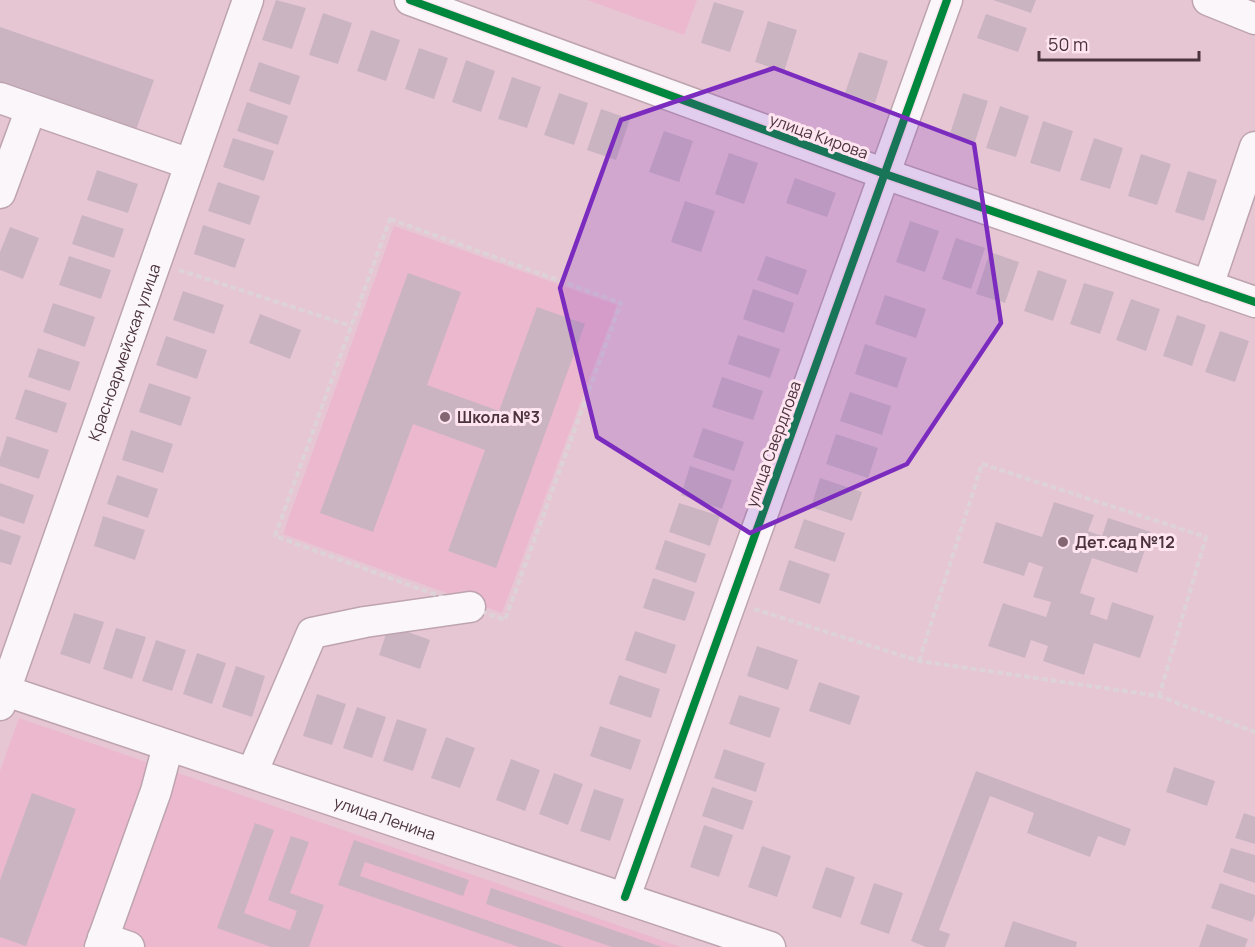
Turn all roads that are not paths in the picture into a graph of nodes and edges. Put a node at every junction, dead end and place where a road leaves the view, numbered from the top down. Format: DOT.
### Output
graph roads {
  1 [pos="248,0"];
  2 [pos="410,0"];
  3 [pos="947,0"];
  4 [pos="1208,0"];
  5 [pos="1255,19"];
  6 [pos="0,98"];
  7 [pos="31,109"];
  8 [pos="1255,147"];
  9 [pos="190,164"];
  10 [pos="885,174"];
  11 [pos="0,193"];
  12 [pos="1208,286"];
  13 [pos="1255,302"];
  14 [pos="470,608"];
  15 [pos="2,695"];
  16 [pos="168,746"];
  17 [pos="252,773"];
  18 [pos="625,897"];
  19 [pos="111,944"];
  20 [pos="770,947"];
  1 -- 9 [label="street, Красноармейская улица"];
  2 -- 10 [label="street, улица Кирова"];
  3 -- 10 [label="street, улица Свердлова"];
  4 -- 5 [label="street"];
  6 -- 7 [label="street"];
  7 -- 9 [label="street"];
  7 -- 11 [label="street"];
  8 -- 12 [label="street"];
  9 -- 15 [label="street, Красноармейская улица"];
  10 -- 12 [label="street, улица Кирова"];
  10 -- 18 [label="street, улица Свердлова"];
  12 -- 13 [label="street, улица Кирова"];
  14 -- 17 [label="street"];
  15 -- 16 [label="street, улица Ленина"];
  16 -- 17 [label="street, улица Ленина"];
  16 -- 19 [label="street"];
  17 -- 18 [label="street, улица Ленина"];
  18 -- 20 [label="street, улица Ленина"];
}
